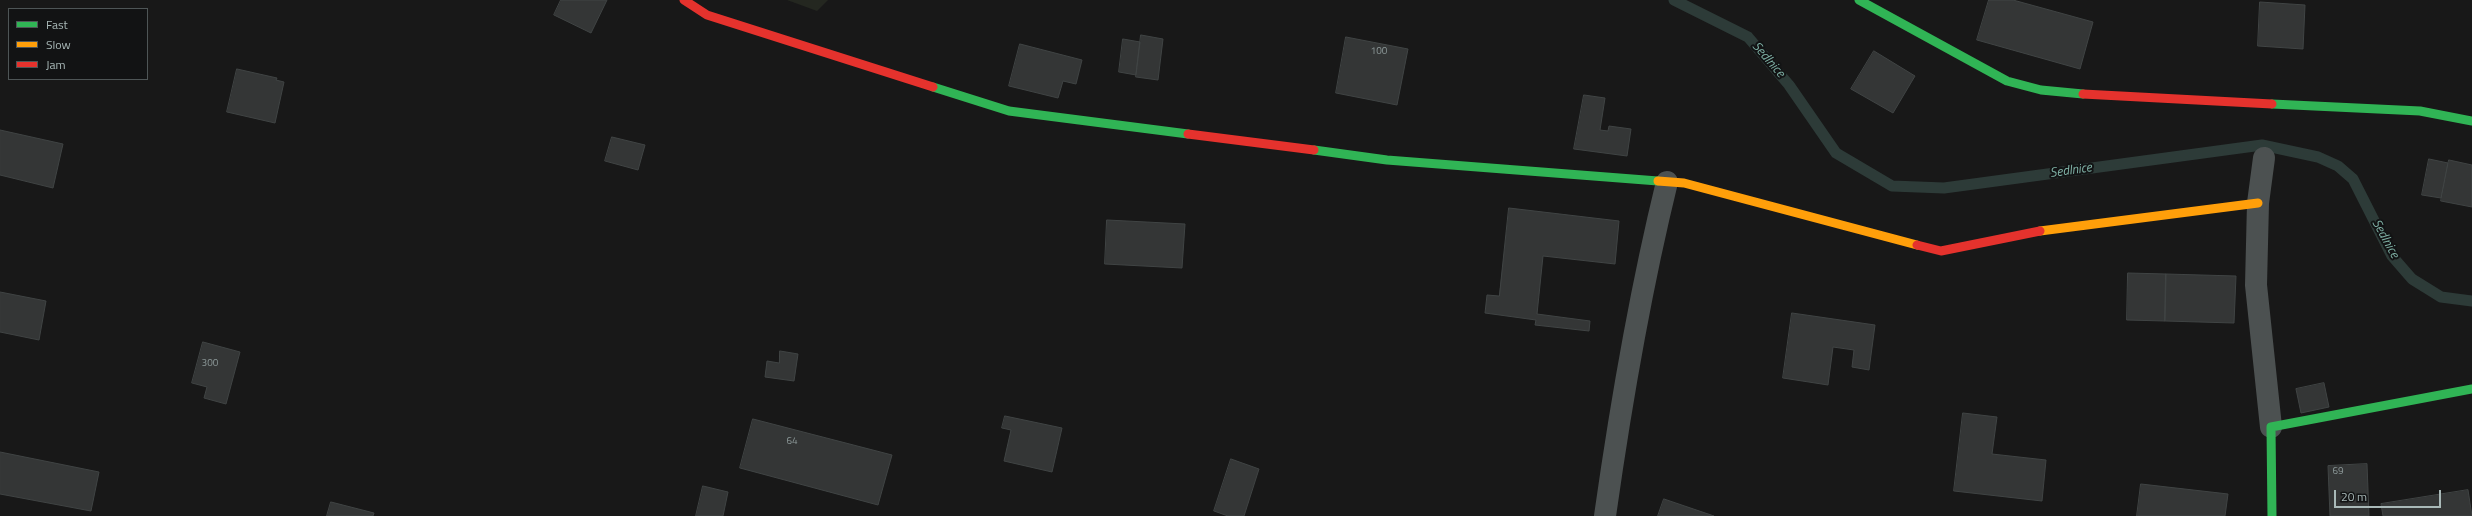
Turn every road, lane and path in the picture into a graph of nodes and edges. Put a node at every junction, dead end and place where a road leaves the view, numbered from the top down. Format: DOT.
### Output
graph roads {
  1 [pos="684,0"];
  2 [pos="1859,0"];
  3 [pos="2472,121"];
  4 [pos="2264,158"];
  5 [pos="1667,182"];
  6 [pos="2258,203"];
  7 [pos="2472,390"];
  8 [pos="2272,427"];
  9 [pos="1605,516"];
  10 [pos="2272,516"];
  1 -- 5 [label="street"];
  2 -- 3 [label="street"];
  4 -- 6 [label="street"];
  5 -- 6 [label="street"];
  5 -- 9 [label="street"];
  6 -- 8 [label="street"];
  7 -- 8 [label="street"];
  8 -- 10 [label="street"];
}
